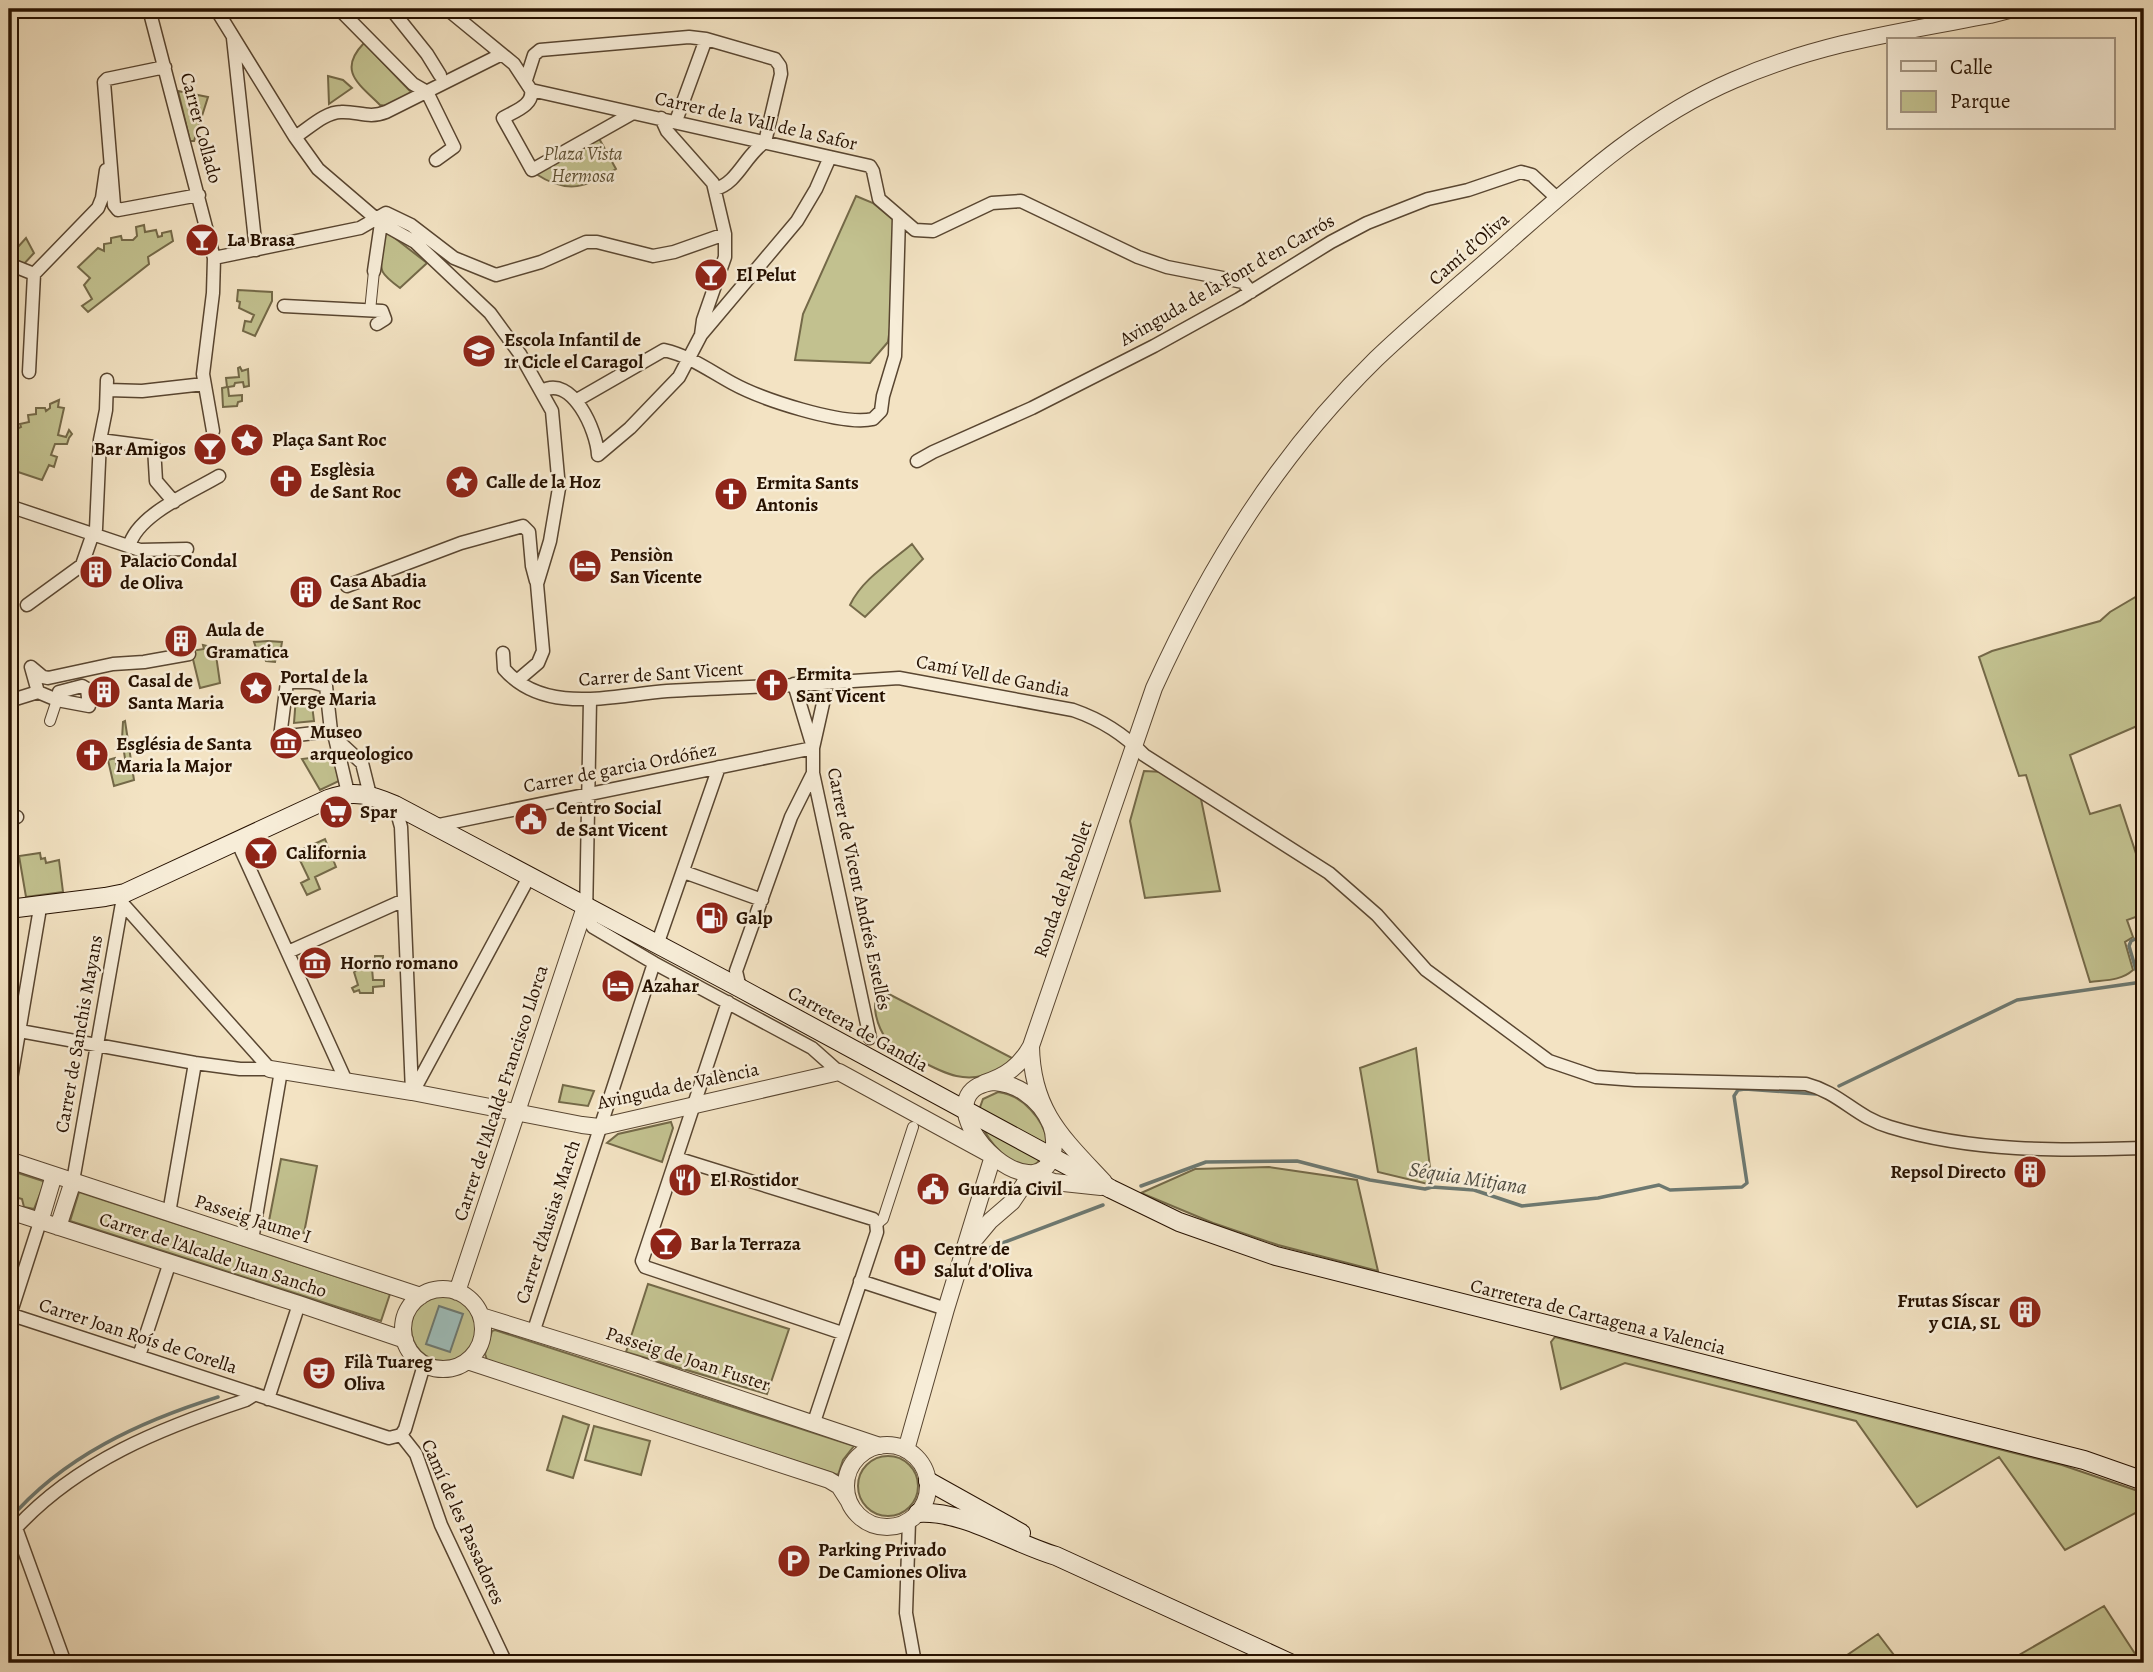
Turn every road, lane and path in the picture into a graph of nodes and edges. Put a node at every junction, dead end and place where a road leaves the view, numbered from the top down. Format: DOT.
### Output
graph roads {
  1 [pos="149,9"];
  2 [pos="216,9"];
  3 [pos="339,9"];
  4 [pos="391,9"];
  5 [pos="447,9"];
  6 [pos="2013,9"];
  7 [pos="232,33"];
  8 [pos="706,39"];
  9 [pos="502,54"];
  10 [pos="165,67"];
  11 [pos="440,75"];
  12 [pos="528,85"];
  13 [pos="427,92"];
  14 [pos="633,113"];
  15 [pos="661,118"];
  16 [pos="682,123"];
  17 [pos="295,137"];
  18 [pos="677,141"];
  19 [pos="765,142"];
  20 [pos="830,157"];
  21 [pos="110,160"];
  22 [pos="436,160"];
  23 [pos="715,189"];
  24 [pos="198,195"];
  25 [pos="1558,199"];
  26 [pos="899,217"];
  27 [pos="379,221"];
  28 [pos="725,234"];
  29 [pos="256,250"];
  30 [pos="214,258"];
  31 [pos="9,264"];
  32 [pos="374,271"];
  33 [pos="34,274"];
  34 [pos="1251,292"];
  35 [pos="284,306"];
  36 [pos="370,311"];
  37 [pos="377,324"];
  38 [pos="701,335"];
  39 [pos="689,359"];
  40 [pos="29,372"];
  41 [pos="204,384"];
  42 [pos="542,391"];
  43 [pos="577,400"];
  44 [pos="213,431"];
  45 [pos="100,440"];
  46 [pos="917,461"];
  47 [pos="219,476"];
  48 [pos="174,502"];
  49 [pos="9,506"];
  50 [pos="93,534"];
  51 [pos="129,547"];
  52 [pos="187,549"];
  53 [pos="537,584"];
  54 [pos="347,586"];
  55 [pos="27,605"];
  56 [pos="503,653"];
  57 [pos="189,654"];
  58 [pos="518,680"];
  59 [pos="828,681"];
  60 [pos="794,684"];
  61 [pos="38,692"];
  62 [pos="58,699"];
  63 [pos="590,700"];
  64 [pos="9,701"];
  65 [pos="50,720"];
  66 [pos="333,734"];
  67 [pos="1134,745"];
  68 [pos="813,748"];
  69 [pos="719,767"];
  70 [pos="363,768"];
  71 [pos="813,773"];
  72 [pos="346,785"];
  73 [pos="588,793"];
  74 [pos="370,795"];
  75 [pos="395,805"];
  76 [pos="434,826"];
  77 [pos="237,841"];
  78 [pos="684,872"];
  79 [pos="529,877"];
  80 [pos="120,899"];
  81 [pos="404,900"];
  82 [pos="762,900"];
  83 [pos="38,906"];
  84 [pos="9,909"];
  85 [pos="584,915"];
  86 [pos="657,945"];
  87 [pos="288,952"];
  88 [pos="654,963"];
  89 [pos="734,995"];
  90 [pos="14,1030"];
  91 [pos="870,1038"];
  92 [pos="97,1045"];
  93 [pos="1031,1046"];
  94 [pos="410,1052"];
  95 [pos="431,1058"];
  96 [pos="195,1063"];
  97 [pos="275,1070"];
  98 [pos="839,1072"];
  99 [pos="346,1081"];
  100 [pos="984,1083"];
  101 [pos="9,1091"];
  102 [pos="412,1092"];
  103 [pos="694,1105"];
  104 [pos="965,1111"];
  105 [pos="516,1112"];
  106 [pos="1045,1114"];
  107 [pos="599,1126"];
  108 [pos="914,1127"];
  109 [pos="2144,1148"];
  110 [pos="993,1156"];
  111 [pos="1052,1157"];
  112 [pos="676,1158"];
  113 [pos="9,1160"];
  114 [pos="1031,1174"];
  115 [pos="54,1175"];
  116 [pos="73,1181"];
  117 [pos="1054,1182"];
  118 [pos="1111,1189"];
  119 [pos="1012,1202"];
  120 [pos="9,1211"];
  121 [pos="169,1213"];
  122 [pos="40,1222"];
  123 [pos="877,1224"];
  124 [pos="58,1227"];
  125 [pos="252,1240"];
  126 [pos="963,1258"];
  127 [pos="170,1262"];
  128 [pos="860,1281"];
  129 [pos="457,1292"];
  130 [pos="421,1296"];
  131 [pos="299,1304"];
  132 [pos="946,1309"];
  133 [pos="9,1315"];
  134 [pos="481,1316"];
  135 [pos="533,1333"];
  136 [pos="842,1333"];
  137 [pos="405,1340"];
  138 [pos="139,1356"];
  139 [pos="467,1361"];
  140 [pos="424,1364"];
  141 [pos="254,1395"];
  142 [pos="268,1399"];
  143 [pos="814,1422"];
  144 [pos="401,1435"];
  145 [pos="880,1446"];
  146 [pos="906,1450"];
  147 [pos="2084,1460"];
  148 [pos="2144,1469"];
  149 [pos="928,1481"];
  150 [pos="2144,1481"];
  151 [pos="848,1500"];
  152 [pos="913,1517"];
  153 [pos="1056,1556"];
  154 [pos="65,1663"];
  155 [pos="506,1663"];
  156 [pos="915,1663"];
  157 [pos="1290,1663"];
  1 -- 10 [label="street, Carrer Collado"];
  2 -- 7 [label="street"];
  3 -- 13 [label="street"];
  4 -- 11 [label="street"];
  5 -- 9 [label="street"];
  6 -- 25 [label="street, Camí d’Oliva"];
  7 -- 17 [label="street"];
  7 -- 29 [label="street"];
  8 -- 12 [label="street"];
  8 -- 16 [label="street"];
  8 -- 19 [label="street"];
  9 -- 12 [label="street"];
  9 -- 13 [label="street"];
  10 -- 21 [label="street"];
  10 -- 24 [label="street, Carrer Collado"];
  12 -- 14 [label="street, Carrer de la Vall de la Safor"];
  12 -- 14 [label="street"];
  13 -- 17 [label="street"];
  13 -- 22 [label="street"];
  14 -- 15 [label="street, Carrer de la Vall de la Safor"];
  15 -- 16 [label="street, Carrer de la Vall de la Safor"];
  15 -- 18 [label="street"];
  16 -- 18 [label="street"];
  16 -- 19 [label="street, Carrer de la Vall de la Safor"];
  17 -- 27 [label="street"];
  18 -- 23 [label="street"];
  19 -- 20 [label="street, Carrer de la Vall de la Safor"];
  19 -- 23 [label="street"];
  20 -- 26 [label="street, Carrer de la Vall de la Safor"];
  20 -- 38 [label="street"];
  21 -- 24 [label="street"];
  21 -- 33 [label="street"];
  23 -- 28 [label="street"];
  24 -- 30 [label="street, Carrer Collado"];
  25 -- 34 [label="street, Avinguda de la Font d'en Carrós"];
  25 -- 67 [label="street, Camí d’Oliva"];
  26 -- 34 [label="street, Carrer de la Vall de la Safor"];
  26 -- 39 [label="street"];
  27 -- 28 [label="street"];
  27 -- 29 [label="street"];
  27 -- 32 [label="street"];
  27 -- 42 [label="street"];
  28 -- 38 [label="street"];
  29 -- 30 [label="street"];
  30 -- 41 [label="street, Carrer Collado"];
  31 -- 33 [label="street"];
  32 -- 36 [label="street"];
  33 -- 40 [label="street"];
  34 -- 46 [label="street, Avinguda de la Font d'en Carrós"];
  35 -- 36 [label="street"];
  36 -- 37 [label="street"];
  38 -- 39 [label="street"];
  39 -- 43 [label="street"];
  39 -- 43 [label="street"];
  41 -- 44 [label="street, Carrer Collado"];
  41 -- 45 [label="street"];
  42 -- 43 [label="street"];
  42 -- 53 [label="street"];
  45 -- 48 [label="street"];
  45 -- 50 [label="street"];
  47 -- 48 [label="street"];
  48 -- 51 [label="street"];
  49 -- 50 [label="street"];
  50 -- 51 [label="street"];
  50 -- 55 [label="street"];
  51 -- 52 [label="street"];
  53 -- 54 [label="street"];
  53 -- 58 [label="street"];
  56 -- 58 [label="street"];
  57 -- 61 [label="street"];
  58 -- 63 [label="street, Carrer de Sant Vicent"];
  59 -- 60 [label="street, Camí Vell de Gandia"];
  59 -- 67 [label="street, Camí Vell de Gandia"];
  59 -- 68 [label="street, Carrer de Vicent Andrés Estellés"];
  60 -- 63 [label="street, Carrer de Sant Vicent"];
  60 -- 68 [label="street, Carrer de Vicent Andrés Estellés"];
  61 -- 62 [label="street"];
  61 -- 64 [label="street"];
  62 -- 65 [label="street"];
  63 -- 73 [label="street"];
  66 -- 66 [label="street"];
  66 -- 70 [label="street"];
  66 -- 72 [label="street"];
  67 -- 93 [label="street, Ronda del Rebollet"];
  67 -- 109 [label="street, Camí Vell de Gandia"];
  68 -- 69 [label="street, Carrer de garcia Ordóñez"];
  68 -- 71 [label="street, Carrer de Vicent Andrés Estellés"];
  69 -- 73 [label="street, Carrer de garcia Ordóñez"];
  69 -- 78 [label="street"];
  70 -- 72 [label="street"];
  70 -- 74 [label="street"];
  71 -- 82 [label="street"];
  71 -- 91 [label="street, Carrer de Vicent Andrés Estellés"];
  72 -- 74 [label="main road, Carretera de Gandia"];
  72 -- 77 [label="main road"];
  73 -- 76 [label="street, Carrer de garcia Ordóñez"];
  73 -- 85 [label="street"];
  74 -- 75 [label="main road, Carretera de Gandia"];
  75 -- 76 [label="main road, Carretera de Gandia"];
  75 -- 81 [label="street"];
  76 -- 79 [label="main road, Carretera de Gandia"];
  77 -- 80 [label="main road"];
  77 -- 87 [label="street"];
  78 -- 82 [label="street"];
  78 -- 86 [label="street"];
  79 -- 85 [label="main road, Carretera de Gandia"];
  79 -- 95 [label="street"];
  80 -- 83 [label="main road"];
  80 -- 92 [label="street, Carrer de Sanchis Mayans"];
  80 -- 97 [label="street"];
  81 -- 87 [label="street"];
  81 -- 94 [label="street"];
  82 -- 89 [label="street"];
  83 -- 84 [label="main road"];
  83 -- 90 [label="street"];
  85 -- 86 [label="main road, Carretera de Gandia"];
  85 -- 88 [label="street, Carretera de Gandia"];
  85 -- 105 [label="street, Carrer de l'Alcalde Francisco Llorca"];
  86 -- 89 [label="main road, Carretera de Gandia"];
  87 -- 99 [label="street"];
  88 -- 89 [label="street, Carretera de Gandia"];
  88 -- 107 [label="street, Carrer d'Ausias March"];
  89 -- 98 [label="street, Carretera de Gandia"];
  89 -- 103 [label="street"];
  89 -- 104 [label="main road, Carretera de Gandia"];
  90 -- 92 [label="street"];
  90 -- 101 [label="street"];
  92 -- 96 [label="street"];
  92 -- 116 [label="street, Carrer de Sanchis Mayans"];
  93 -- 100 [label="street, Ronda del Rebollet"];
  93 -- 106 [label="street, Ronda del Rebollet"];
  94 -- 95 [label="street"];
  94 -- 102 [label="street"];
  95 -- 102 [label="street"];
  96 -- 97 [label="street"];
  96 -- 121 [label="street"];
  97 -- 99 [label="street, Avinguda de València"];
  97 -- 125 [label="street"];
  98 -- 103 [label="street, Avinguda de València"];
  98 -- 110 [label="street"];
  99 -- 102 [label="street, Avinguda de València"];
  100 -- 104 [label="street"];
  100 -- 106 [label="street"];
  102 -- 105 [label="street, Avinguda de València"];
  103 -- 107 [label="street, Avinguda de València"];
  103 -- 112 [label="street"];
  104 -- 110 [label="street"];
  104 -- 111 [label="main road, Carretera de Gandia"];
  105 -- 107 [label="street, Avinguda de València"];
  105 -- 129 [label="street, Carrer de l'Alcalde Francisco Llorca"];
  106 -- 111 [label="street, Ronda del Rebollet"];
  106 -- 118 [label="street"];
  107 -- 135 [label="street, Carrer d'Ausias March"];
  108 -- 123 [label="street"];
  110 -- 114 [label="street"];
  110 -- 126 [label="street"];
  111 -- 114 [label="street"];
  111 -- 118 [label="main road, Carretera de Gandia"];
  112 -- 123 [label="street"];
  112 -- 136 [label="street"];
  113 -- 115 [label="street, Passeig Jaume I"];
  114 -- 117 [label="street"];
  114 -- 119 [label="street"];
  115 -- 116 [label="street, Passeig Jaume I"];
  115 -- 122 [label="street"];
  116 -- 121 [label="street, Passeig Jaume I"];
  116 -- 124 [label="street"];
  117 -- 118 [label="street"];
  117 -- 119 [label="street"];
  118 -- 147 [label="main road, Carretera de Cartagena a Valencia"];
  119 -- 126 [label="street"];
  120 -- 122 [label="street, Carrer de l'Alcalde Juan Sancho"];
  121 -- 125 [label="street, Passeig Jaume I"];
  122 -- 124 [label="street, Carrer de l'Alcalde Juan Sancho"];
  122 -- 133 [label="street"];
  123 -- 128 [label="street"];
  124 -- 127 [label="street, Carrer de l'Alcalde Juan Sancho"];
  125 -- 130 [label="street, Passeig Jaume I"];
  126 -- 132 [label="street"];
  127 -- 131 [label="street, Carrer de l'Alcalde Juan Sancho"];
  127 -- 138 [label="street"];
  128 -- 132 [label="street"];
  128 -- 136 [label="street"];
  129 -- 130 [label="street"];
  129 -- 134 [label="street"];
  130 -- 137 [label="street"];
  131 -- 137 [label="street, Carrer de l'Alcalde Juan Sancho"];
  131 -- 142 [label="street"];
  132 -- 146 [label="street"];
  133 -- 138 [label="street, Carrer Joan Roís de Corella"];
  134 -- 135 [label="street, Passeig de Joan Fuster"];
  134 -- 139 [label="street"];
  135 -- 143 [label="street, Passeig de Joan Fuster"];
  136 -- 143 [label="street"];
  137 -- 140 [label="street"];
  138 -- 141 [label="street, Carrer Joan Roís de Corella"];
  139 -- 140 [label="street"];
  139 -- 151 [label="street"];
  140 -- 144 [label="street"];
  141 -- 142 [label="street, Carrer Joan Roís de Corella"];
  141 -- 154 [label="street"];
  142 -- 144 [label="street, Carrer Joan Roís de Corella"];
  143 -- 145 [label="street, Passeig de Joan Fuster"];
  144 -- 155 [label="street, Camí de les Passadores"];
  145 -- 146 [label="street"];
  145 -- 151 [label="street"];
  146 -- 149 [label="street"];
  147 -- 148 [label="main road, Carretera de Cartagena a Valencia"];
  147 -- 150 [label="main road, Carretera de Cartagena a Valencia"];
  149 -- 152 [label="street"];
  149 -- 153 [label="main road"];
  151 -- 152 [label="street"];
  152 -- 153 [label="main road"];
  152 -- 156 [label="street"];
  153 -- 157 [label="main road"];
}
